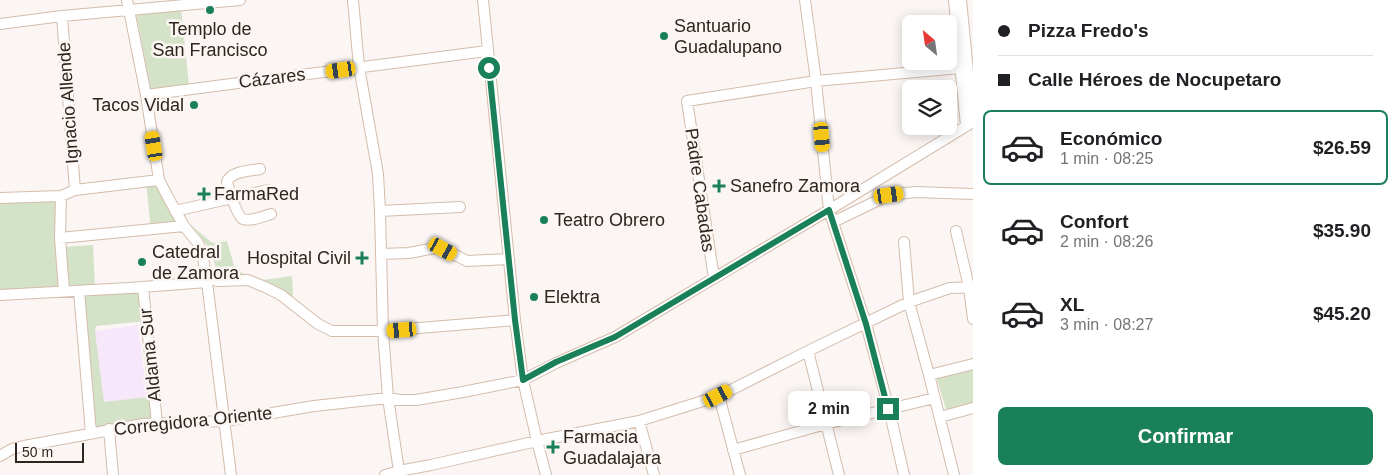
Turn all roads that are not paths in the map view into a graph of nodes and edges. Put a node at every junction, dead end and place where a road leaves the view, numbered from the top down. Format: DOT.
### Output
graph roads {
  1 [pos="240,0"];
  2 [pos="353,0"];
  3 [pos="483,0"];
  4 [pos="805,0"];
  5 [pos="954,0"];
  6 [pos="961,0"];
  7 [pos="128,5"];
  8 [pos="62,16"];
  9 [pos="0,24"];
  10 [pos="488,51"];
  11 [pos="964,64"];
  12 [pos="359,67"];
  13 [pos="816,81"];
  14 [pos="146,95"];
  15 [pos="260,169"];
  16 [pos="159,180"];
  17 [pos="75,190"];
  18 [pos="268,190"];
  19 [pos="973,194"];
  20 [pos="61,196"];
  21 [pos="0,198"];
  22 [pos="232,198"];
  23 [pos="460,207"];
  24 [pos="829,210"];
  25 [pos="175,211"];
  26 [pos="380,211"];
  27 [pos="271,214"];
  28 [pos="833,222"];
  29 [pos="184,226"];
  30 [pos="956,231"];
  31 [pos="60,238"];
  32 [pos="904,242"];
  33 [pos="382,254"];
  34 [pos="509,259"];
  35 [pos="206,278"];
  36 [pos="714,278"];
  37 [pos="143,287"];
  38 [pos="971,287"];
  39 [pos="64,291"];
  40 [pos="79,291"];
  41 [pos="0,295"];
  42 [pos="909,302"];
  43 [pos="515,320"];
  44 [pos="973,320"];
  45 [pos="866,324"];
  46 [pos="383,331"];
  47 [pos="808,351"];
  48 [pos="973,364"];
  49 [pos="929,375"];
  50 [pos="523,380"];
  51 [pos="718,396"];
  52 [pos="388,398"];
  53 [pos="935,398"];
  54 [pos="973,408"];
  55 [pos="888,409"];
  56 [pos="940,417"];
  57 [pos="225,421"];
  58 [pos="640,421"];
  59 [pos="157,423"];
  60 [pos="826,424"];
  61 [pos="109,430"];
  62 [pos="91,433"];
  63 [pos="537,441"];
  64 [pos="733,450"];
  65 [pos="0,456"];
  66 [pos="432,470"];
  67 [pos="399,471"];
  68 [pos="112,475"];
  69 [pos="231,475"];
  70 [pos="385,475"];
  71 [pos="546,475"];
  72 [pos="654,475"];
  73 [pos="740,475"];
  74 [pos="839,475"];
  75 [pos="904,475"];
  76 [pos="954,475"];
  1 -- 7 [label="street"];
  2 -- 12 [label="street"];
  3 -- 10 [label="street"];
  4 -- 13 [label="street"];
  5 -- 11 [label="street"];
  6 -- 11 [label="street"];
  7 -- 8 [label="street"];
  7 -- 14 [label="street"];
  8 -- 9 [label="street"];
  8 -- 17 [label="street, Ignacio Allende"];
  10 -- 12 [label="street, Cázares"];
  10 -- 34 [label="street"];
  11 -- 13 [label="street"];
  11 -- 24 [label="street, Corregidora Oriente"];
  12 -- 14 [label="street, Cázares"];
  12 -- 26 [label="street"];
  13 -- 24 [label="street"];
  13 -- 36 [label="street, Padre Cabadas"];
  14 -- 16 [label="street"];
  15 -- 22 [label="street"];
  16 -- 17 [label="street"];
  16 -- 25 [label="street"];
  17 -- 20 [label="street"];
  18 -- 22 [label="street"];
  19 -- 28 [label="street"];
  20 -- 21 [label="street"];
  20 -- 31 [label="street"];
  22 -- 25 [label="street"];
  22 -- 27 [label="street"];
  23 -- 26 [label="street"];
  24 -- 28 [label="street"];
  24 -- 36 [label="street, Corregidora Oriente"];
  25 -- 29 [label="street"];
  26 -- 33 [label="street"];
  28 -- 45 [label="street"];
  29 -- 31 [label="street"];
  29 -- 35 [label="street"];
  30 -- 38 [label="street"];
  31 -- 39 [label="street"];
  32 -- 42 [label="street"];
  33 -- 34 [label="street"];
  33 -- 46 [label="street"];
  34 -- 43 [label="street"];
  35 -- 37 [label="street"];
  35 -- 46 [label="street"];
  35 -- 57 [label="street"];
  36 -- 50 [label="street, Corregidora Oriente"];
  37 -- 40 [label="street"];
  37 -- 59 [label="street, Aldama Sur"];
  38 -- 42 [label="street"];
  38 -- 44 [label="street"];
  39 -- 40 [label="street"];
  39 -- 41 [label="street"];
  40 -- 62 [label="street"];
  42 -- 45 [label="street"];
  42 -- 49 [label="street"];
  43 -- 46 [label="street"];
  43 -- 50 [label="street"];
  45 -- 47 [label="street"];
  45 -- 55 [label="street"];
  46 -- 52 [label="street"];
  47 -- 51 [label="street"];
  47 -- 60 [label="street"];
  48 -- 49 [label="street"];
  49 -- 53 [label="street"];
  50 -- 52 [label="street, Corregidora Oriente"];
  50 -- 63 [label="street"];
  51 -- 58 [label="street"];
  51 -- 64 [label="street"];
  52 -- 57 [label="street, Corregidora Oriente"];
  52 -- 67 [label="street"];
  53 -- 55 [label="street"];
  53 -- 56 [label="street"];
  54 -- 56 [label="street"];
  55 -- 60 [label="street"];
  55 -- 75 [label="street"];
  56 -- 76 [label="street"];
  57 -- 59 [label="street, Corregidora Oriente"];
  57 -- 69 [label="street"];
  58 -- 63 [label="street"];
  58 -- 72 [label="street"];
  59 -- 61 [label="street, Corregidora Oriente"];
  60 -- 64 [label="street"];
  60 -- 74 [label="street"];
  61 -- 62 [label="street, Corregidora Oriente"];
  61 -- 68 [label="street"];
  62 -- 65 [label="street, Corregidora Oriente"];
  63 -- 66 [label="street"];
  63 -- 71 [label="street"];
  64 -- 73 [label="street"];
  66 -- 67 [label="street"];
  67 -- 70 [label="street"];
}
